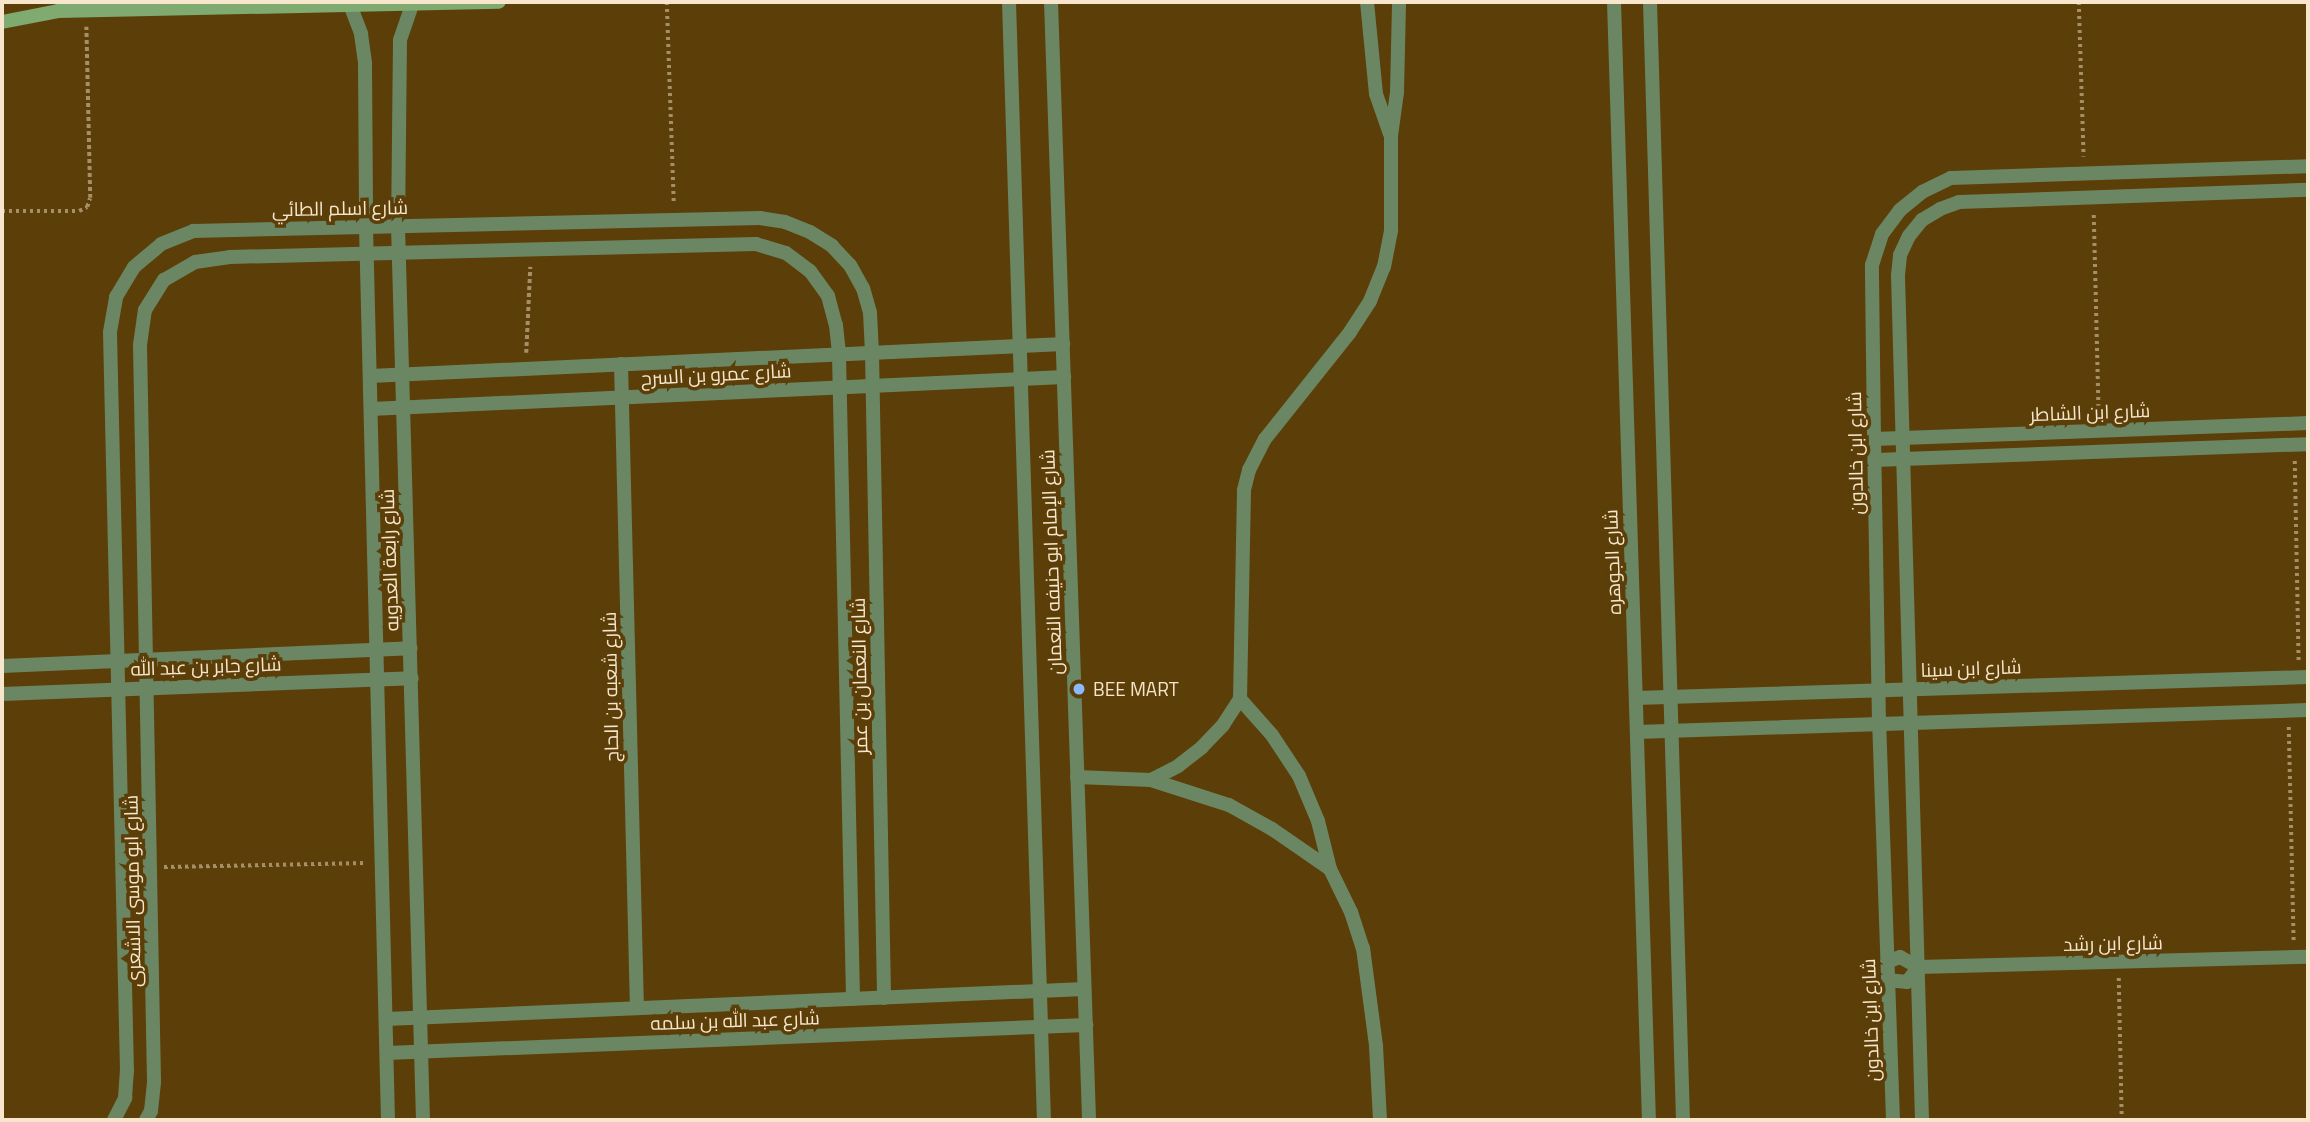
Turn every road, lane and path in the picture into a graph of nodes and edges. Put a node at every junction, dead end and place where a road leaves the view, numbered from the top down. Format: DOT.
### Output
graph roads {
  1 [pos="499,2"];
  2 [pos="667,2"];
  3 [pos="1009,2"];
  4 [pos="1051,2"];
  5 [pos="1367,2"];
  6 [pos="1399,2"];
  7 [pos="1614,2"];
  8 [pos="1650,2"];
  9 [pos="2079,2"];
  10 [pos="350,3"];
  11 [pos="412,3"];
  12 [pos="86,10"];
  13 [pos="2,22"];
  14 [pos="1391,136"];
  15 [pos="2308,166"];
  16 [pos="2088,174"];
  17 [pos="2308,190"];
  18 [pos="2093,199"];
  19 [pos="2,211"];
  20 [pos="675,218"];
  21 [pos="398,226"];
  22 [pos="366,227"];
  23 [pos="530,250"];
  24 [pos="399,254"];
  25 [pos="366,255"];
  26 [pos="1063,344"];
  27 [pos="1020,346"];
  28 [pos="872,353"];
  29 [pos="839,355"];
  30 [pos="621,364"];
  31 [pos="524,369"];
  32 [pos="403,375"];
  33 [pos="370,376"];
  34 [pos="1064,377"];
  35 [pos="1021,379"];
  36 [pos="873,386"];
  37 [pos="840,387"];
  38 [pos="622,397"];
  39 [pos="404,407"];
  40 [pos="371,409"];
  41 [pos="2308,423"];
  42 [pos="2105,431"];
  43 [pos="1903,438"];
  44 [pos="1874,439"];
  45 [pos="2301,444"];
  46 [pos="2109,451"];
  47 [pos="1903,459"];
  48 [pos="1875,460"];
  49 [pos="411,648"];
  50 [pos="377,649"];
  51 [pos="147,659"];
  52 [pos="117,660"];
  53 [pos="2,666"];
  54 [pos="412,678"];
  55 [pos="2304,678"];
  56 [pos="378,679"];
  57 [pos="147,688"];
  58 [pos="117,689"];
  59 [pos="1911,689"];
  60 [pos="1878,690"];
  61 [pos="2,694"];
  62 [pos="1636,698"];
  63 [pos="1670,698"];
  64 [pos="1240,699"];
  65 [pos="2288,710"];
  66 [pos="2308,710"];
  67 [pos="1912,720"];
  68 [pos="1879,723"];
  69 [pos="1671,731"];
  70 [pos="1637,732"];
  71 [pos="1077,777"];
  72 [pos="1151,780"];
  73 [pos="383,863"];
  74 [pos="151,867"];
  75 [pos="1330,869"];
  76 [pos="2301,957"];
  77 [pos="1887,962"];
  78 [pos="2119,962"];
  79 [pos="1918,967"];
  80 [pos="1888,980"];
  81 [pos="1084,989"];
  82 [pos="1040,991"];
  83 [pos="884,998"];
  84 [pos="853,999"];
  85 [pos="637,1008"];
  86 [pos="421,1017"];
  87 [pos="386,1019"];
  88 [pos="1086,1025"];
  89 [pos="1041,1027"];
  90 [pos="422,1052"];
  91 [pos="387,1053"];
  92 [pos="114,1120"];
  93 [pos="146,1120"];
  94 [pos="388,1120"];
  95 [pos="423,1120"];
  96 [pos="1044,1120"];
  97 [pos="1089,1120"];
  98 [pos="1380,1120"];
  99 [pos="1649,1120"];
  100 [pos="1683,1120"];
  101 [pos="1893,1120"];
  102 [pos="1922,1120"];
  103 [pos="2122,1120"];
  1 -- 11 [label="street"];
  2 -- 20 [label="path"];
  3 -- 27 [label="street, شارع الإمام ابو حنيفه النعمان"];
  4 -- 26 [label="street, شارع الإمام ابو حنيفه النعمان"];
  5 -- 14 [label="street"];
  6 -- 14 [label="street"];
  7 -- 62 [label="street, شارع الجوهره"];
  8 -- 63 [label="street"];
  9 -- 16 [label="path"];
  10 -- 11 [label="street"];
  10 -- 12 [label="street"];
  10 -- 22 [label="street, شارع رابعة العدويه"];
  11 -- 21 [label="street, شارع رابعة العدويه"];
  12 -- 13 [label="street"];
  12 -- 19 [label="path"];
  14 -- 64 [label="street"];
  15 -- 16 [label="street, شارع ابن خالدون"];
  16 -- 18 [label="street"];
  16 -- 44 [label="street, شارع ابن خالدون"];
  17 -- 18 [label="street"];
  18 -- 42 [label="path"];
  18 -- 43 [label="street"];
  20 -- 21 [label="street, شارع اسلم الطائي"];
  20 -- 28 [label="street, شارع اسلم الطائي"];
  21 -- 22 [label="street, شارع اسلم الطائي"];
  21 -- 24 [label="street, شارع رابعة العدويه"];
  22 -- 25 [label="street, شارع رابعة العدويه"];
  22 -- 52 [label="street, شارع اسلم الطائي"];
  23 -- 24 [label="street"];
  23 -- 29 [label="street"];
  23 -- 31 [label="path"];
  24 -- 25 [label="street"];
  24 -- 32 [label="street, شارع رابعة العدويه"];
  25 -- 33 [label="street, شارع رابعة العدويه"];
  25 -- 51 [label="street"];
  26 -- 27 [label="street, شارع عمرو بن السرح"];
  26 -- 34 [label="street, شارع الإمام ابو حنيفه النعمان"];
  27 -- 28 [label="street, شارع عمرو بن السرح"];
  27 -- 35 [label="street, شارع الإمام ابو حنيفه النعمان"];
  28 -- 29 [label="street, شارع عمرو بن السرح"];
  28 -- 36 [label="street, شارع النعمان بن عمر"];
  29 -- 30 [label="street, شارع عمرو بن السرح"];
  29 -- 37 [label="street, شارع النعمان بن عمر"];
  30 -- 31 [label="street, شارع عمرو بن السرح"];
  30 -- 38 [label="street, شارع شعبه بن الحاج"];
  31 -- 32 [label="street, شارع عمرو بن السرح"];
  32 -- 33 [label="street, شارع عمرو بن السرح"];
  32 -- 39 [label="street, شارع رابعة العدويه"];
  33 -- 40 [label="street, شارع رابعة العدويه"];
  34 -- 35 [label="street, شارع عمرو بن السرح"];
  34 -- 71 [label="street, شارع الإمام ابو حنيفه النعمان"];
  35 -- 36 [label="street, شارع عمرو بن السرح"];
  35 -- 82 [label="street, شارع الإمام ابو حنيفه النعمان"];
  36 -- 37 [label="street, شارع عمرو بن السرح"];
  36 -- 83 [label="street, شارع النعمان بن عمر"];
  37 -- 38 [label="street, شارع عمرو بن السرح"];
  37 -- 84 [label="street, شارع النعمان بن عمر"];
  38 -- 39 [label="street, شارع عمرو بن السرح"];
  38 -- 85 [label="street, شارع شعبه بن الحاج"];
  39 -- 40 [label="street, شارع عمرو بن السرح"];
  39 -- 49 [label="street, شارع رابعة العدويه"];
  40 -- 50 [label="street, شارع رابعة العدويه"];
  41 -- 42 [label="street, شارع ابن الشاطر"];
  42 -- 43 [label="street, شارع ابن الشاطر"];
  42 -- 46 [label="street"];
  43 -- 44 [label="street, شارع ابن الشاطر"];
  43 -- 47 [label="street"];
  44 -- 48 [label="street, شارع ابن خالدون"];
  45 -- 46 [label="street, شارع ابن الشاطر"];
  45 -- 55 [label="path"];
  46 -- 47 [label="street, شارع ابن الشاطر"];
  47 -- 48 [label="street, شارع ابن الشاطر"];
  47 -- 59 [label="street"];
  48 -- 60 [label="street, شارع ابن خالدون"];
  49 -- 50 [label="street, شارع جابر بن عبد الله"];
  49 -- 54 [label="street, شارع رابعة العدويه"];
  50 -- 51 [label="street, شارع جابر بن عبد الله"];
  50 -- 56 [label="street, شارع رابعة العدويه"];
  51 -- 52 [label="street, شارع جابر بن عبد الله"];
  51 -- 57 [label="street, شارع ابو موسى الاشعرى"];
  52 -- 53 [label="street, شارع جابر بن عبد الله"];
  52 -- 58 [label="street, شارع ابو موسى الاشعرى"];
  54 -- 56 [label="street, شارع جابر بن عبد الله"];
  54 -- 86 [label="street, شارع رابعة العدويه"];
  55 -- 59 [label="street, شارع ابن سينا"];
  56 -- 57 [label="street, شارع جابر بن عبد الله"];
  56 -- 73 [label="street, شارع رابعة العدويه"];
  57 -- 58 [label="street, شارع جابر بن عبد الله"];
  57 -- 74 [label="street, شارع ابو موسى الاشعرى"];
  58 -- 61 [label="street, شارع جابر بن عبد الله"];
  58 -- 92 [label="street, شارع ابو موسى الاشعرى"];
  59 -- 60 [label="street, شارع ابن سينا"];
  59 -- 67 [label="street"];
  60 -- 63 [label="street, شارع ابن سينا"];
  60 -- 68 [label="street, شارع ابن خالدون"];
  62 -- 63 [label="street, شارع ابن سينا"];
  62 -- 70 [label="street, شارع الجوهره"];
  63 -- 69 [label="street"];
  64 -- 72 [label="street"];
  64 -- 75 [label="street"];
  65 -- 66 [label="street"];
  65 -- 67 [label="street"];
  65 -- 76 [label="path"];
  67 -- 68 [label="street"];
  67 -- 79 [label="street"];
  68 -- 69 [label="street"];
  68 -- 77 [label="street, شارع ابن خالدون"];
  69 -- 70 [label="street"];
  69 -- 100 [label="street"];
  70 -- 99 [label="street, شارع الجوهره"];
  71 -- 72 [label="street"];
  71 -- 81 [label="street, شارع الإمام ابو حنيفه النعمان"];
  72 -- 75 [label="street"];
  73 -- 74 [label="path"];
  73 -- 87 [label="street, شارع رابعة العدويه"];
  74 -- 93 [label="street, شارع ابو موسى الاشعرى"];
  75 -- 98 [label="street"];
  76 -- 78 [label="street, شارع ابن رشد"];
  77 -- 79 [label="street, شارع ابن رشد"];
  77 -- 80 [label="street, شارع ابن خالدون"];
  78 -- 79 [label="street, شارع ابن رشد"];
  78 -- 103 [label="path"];
  79 -- 80 [label="street, شارع ابن رشد"];
  79 -- 102 [label="street"];
  80 -- 101 [label="street, شارع ابن خالدون"];
  81 -- 82 [label="street, شارع عبد الله بن سلمه"];
  81 -- 88 [label="street, شارع الإمام ابو حنيفه النعمان"];
  82 -- 83 [label="street, شارع عبد الله بن سلمه"];
  82 -- 89 [label="street, شارع الإمام ابو حنيفه النعمان"];
  83 -- 84 [label="street, شارع عبد الله بن سلمه"];
  84 -- 85 [label="street, شارع عبد الله بن سلمه"];
  85 -- 86 [label="street, شارع عبد الله بن سلمه"];
  86 -- 87 [label="street, شارع عبد الله بن سلمه"];
  86 -- 90 [label="street, شارع رابعة العدويه"];
  87 -- 91 [label="street, شارع رابعة العدويه"];
  88 -- 89 [label="street, شارع عبد الله بن سلمه"];
  88 -- 97 [label="street, شارع الإمام ابو حنيفه النعمان"];
  89 -- 90 [label="street, شارع عبد الله بن سلمه"];
  89 -- 96 [label="street, شارع الإمام ابو حنيفه النعمان"];
  90 -- 91 [label="street, شارع عبد الله بن سلمه"];
  90 -- 95 [label="street, شارع رابعة العدويه"];
  91 -- 94 [label="street, شارع رابعة العدويه"];
}
